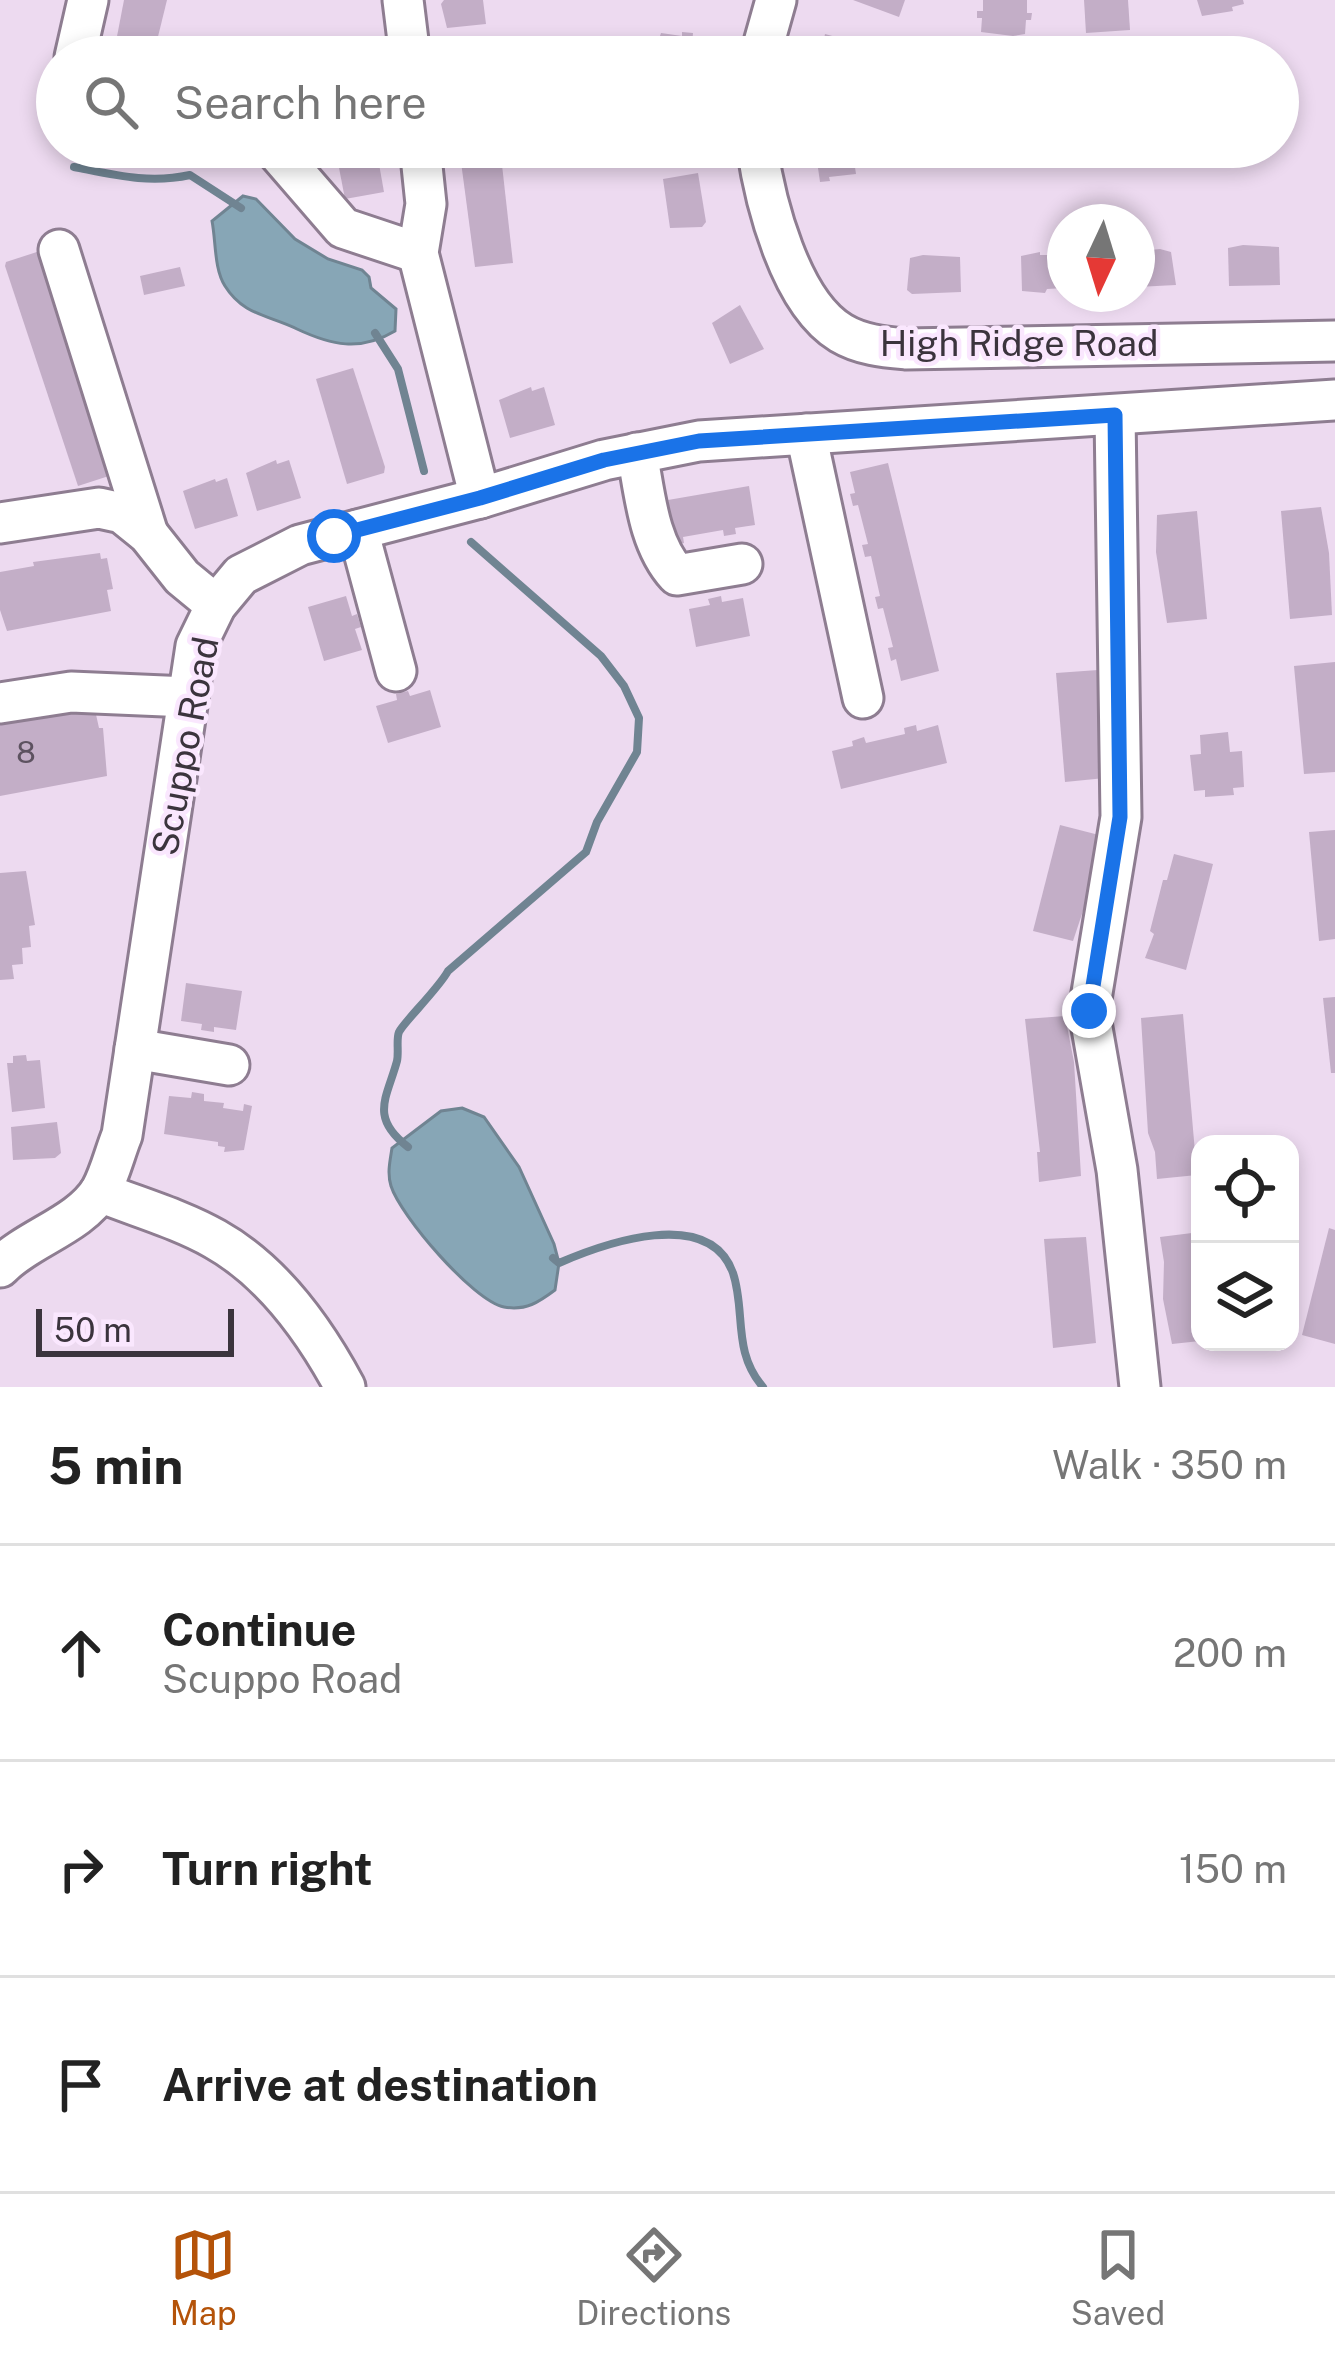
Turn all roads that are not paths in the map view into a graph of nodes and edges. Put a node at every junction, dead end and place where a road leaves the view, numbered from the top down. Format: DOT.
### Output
graph roads {
  1 [pos="88,0"];
  2 [pos="403,0"];
  3 [pos="776,0"];
  4 [pos="80,36"];
  5 [pos="407,36"];
  6 [pos="766,36"];
  7 [pos="291,168"];
  8 [pos="423,168"];
  9 [pos="761,168"];
  10 [pos="59,250"];
  11 [pos="418,253"];
  12 [pos="1335,341"];
  13 [pos="1335,400"];
  14 [pos="1115,415"];
  15 [pos="806,434"];
  16 [pos="637,453"];
  17 [pos="480,498"];
  18 [pos="0,523"];
  19 [pos="358,530"];
  20 [pos="148,534"];
  21 [pos="742,564"];
  22 [pos="216,605"];
  23 [pos="396,671"];
  24 [pos="188,697"];
  25 [pos="863,698"];
  26 [pos="0,703"];
  27 [pos="135,1049"];
  28 [pos="229,1065"];
  29 [pos="100,1192"];
  30 [pos="0,1267"];
  31 [pos="345,1387"];
  32 [pos="1140,1387"];
  1 -- 4 [label="street"];
  2 -- 5 [label="street"];
  3 -- 6 [label="street"];
  7 -- 11 [label="street"];
  8 -- 11 [label="street"];
  9 -- 12 [label="street, High Ridge Road"];
  10 -- 20 [label="street"];
  11 -- 17 [label="street"];
  13 -- 14 [label="street, Scuppo Road"];
  14 -- 15 [label="street, Scuppo Road"];
  14 -- 32 [label="street"];
  15 -- 16 [label="street, Scuppo Road"];
  15 -- 25 [label="street"];
  16 -- 17 [label="street, Scuppo Road"];
  16 -- 21 [label="street"];
  17 -- 19 [label="street, Scuppo Road"];
  18 -- 20 [label="street"];
  19 -- 22 [label="street, Scuppo Road"];
  19 -- 23 [label="street"];
  20 -- 22 [label="street"];
  22 -- 24 [label="street, Scuppo Road"];
  24 -- 26 [label="street"];
  24 -- 27 [label="street, Scuppo Road"];
  27 -- 28 [label="street"];
  27 -- 29 [label="street, Scuppo Road"];
  29 -- 30 [label="street"];
  29 -- 31 [label="street"];
}
